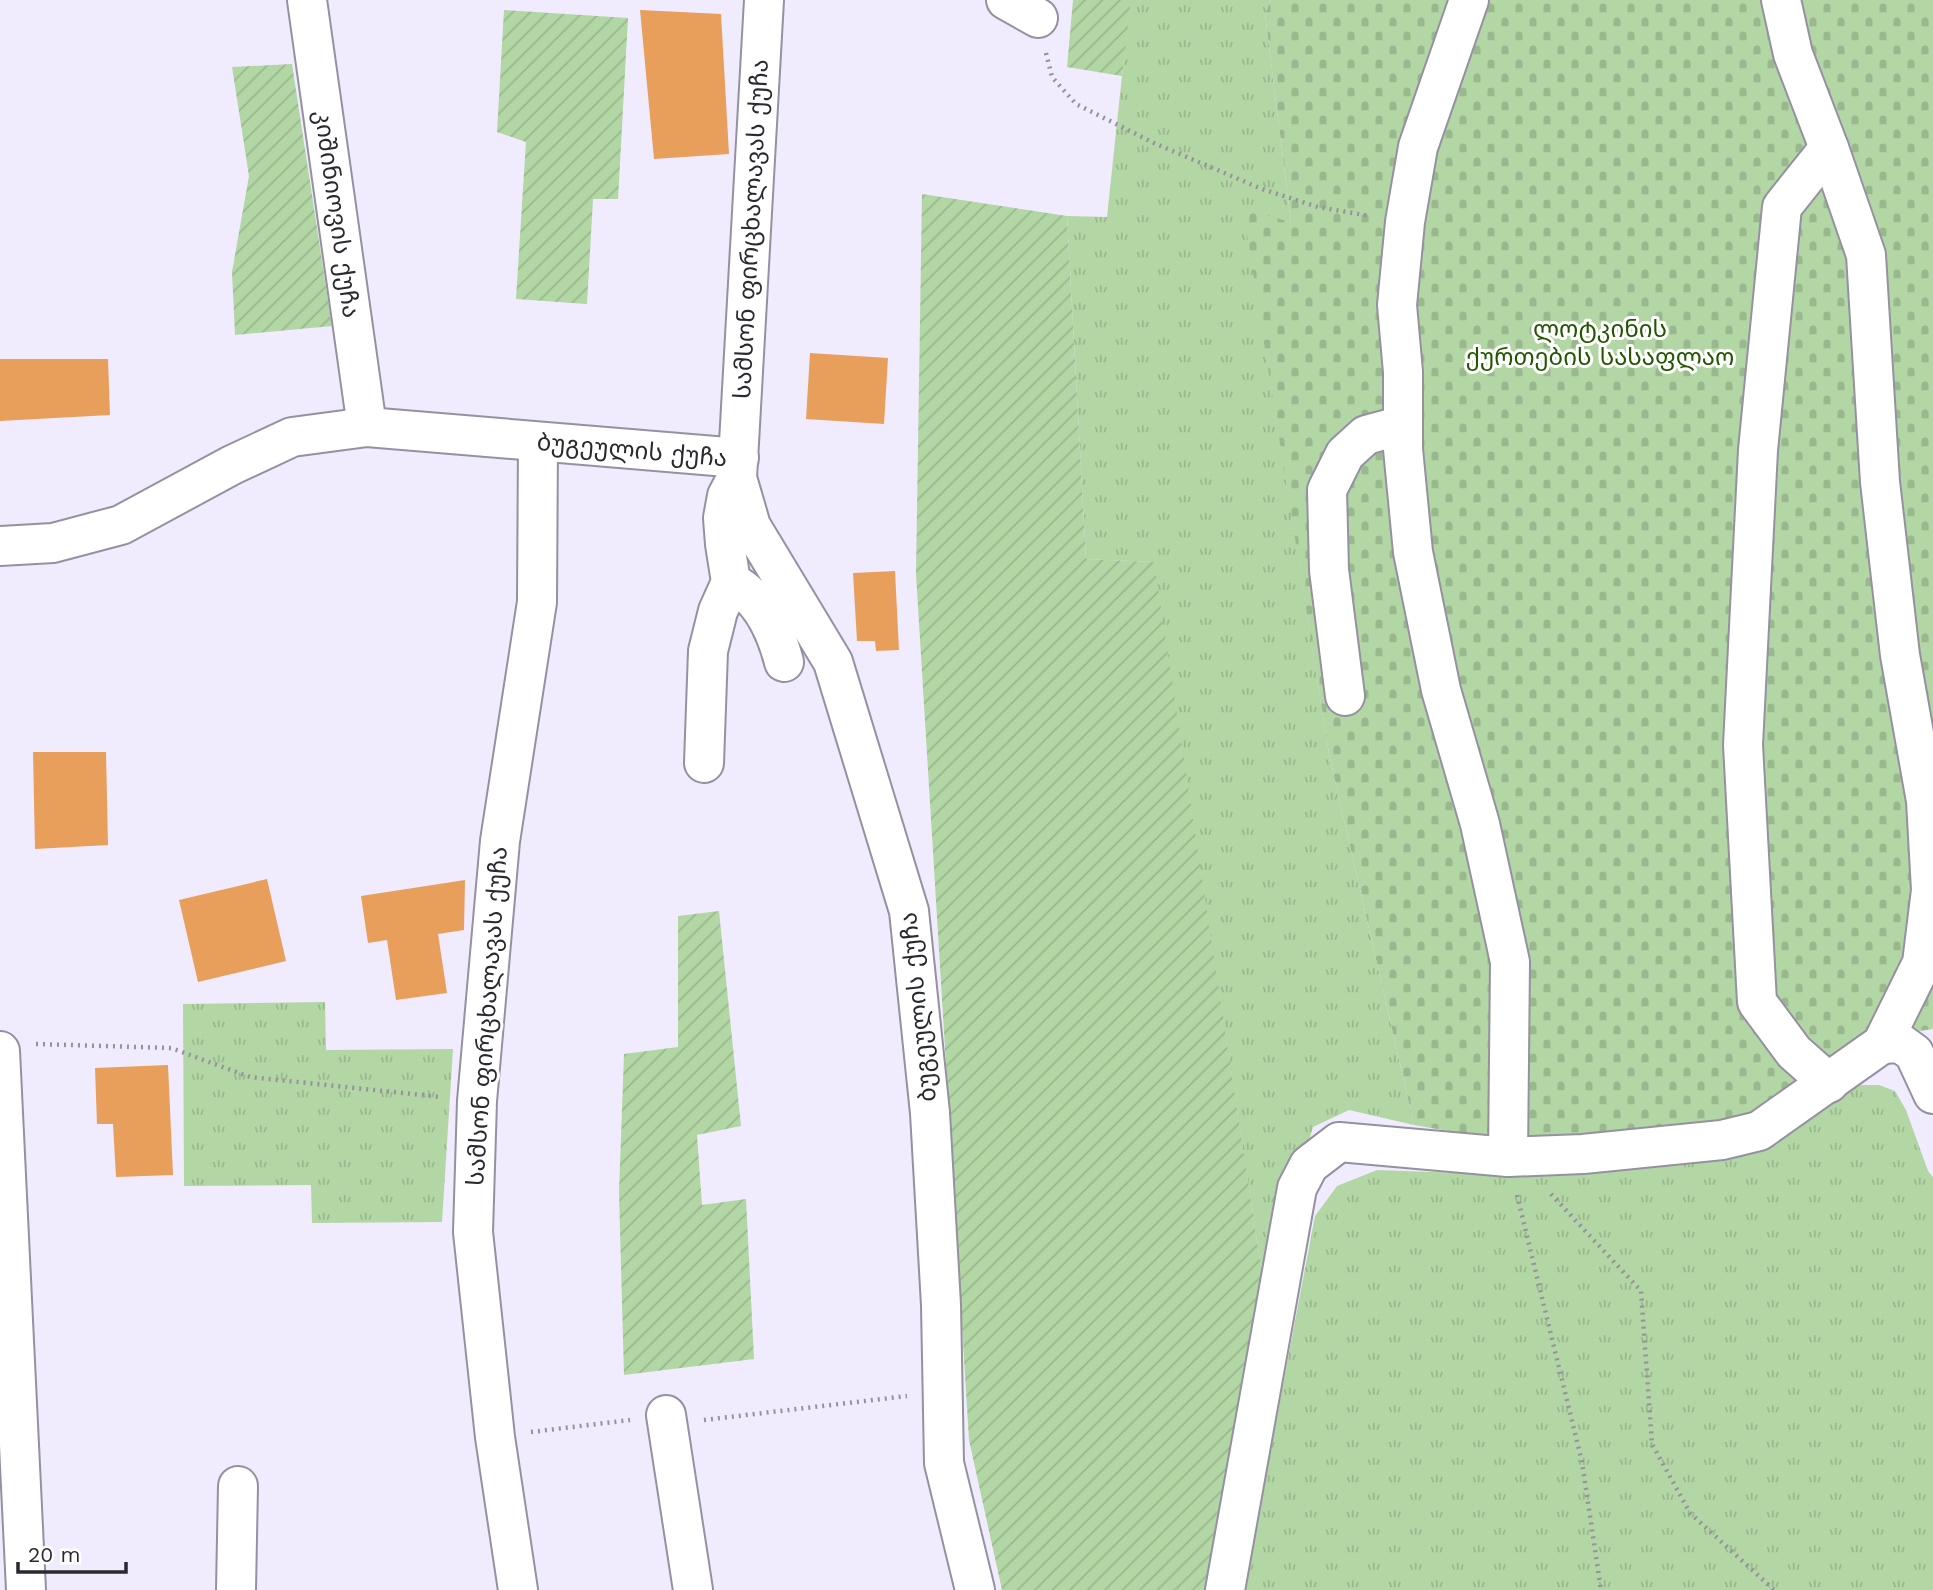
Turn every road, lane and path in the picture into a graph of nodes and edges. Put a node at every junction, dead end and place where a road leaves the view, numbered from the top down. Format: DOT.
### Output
graph roads {
  1 [pos="307,0"];
  2 [pos="764,0"];
  3 [pos="1469,0"];
  4 [pos="1781,0"];
  5 [pos="1022,9"];
  6 [pos="1829,148"];
  7 [pos="1405,222"];
  8 [pos="1403,425"];
  9 [pos="367,427"];
  10 [pos="538,442"];
  11 [pos="738,468"];
  12 [pos="0,546"];
  13 [pos="731,582"];
  14 [pos="784,662"];
  15 [pos="1345,696"];
  16 [pos="705,762"];
  17 [pos="1882,1044"];
  18 [pos="13,1047"];
  19 [pos="1829,1083"];
  20 [pos="1933,1094"];
  21 [pos="477,1101"];
  22 [pos="1508,1157"];
  23 [pos="943,1392"];
  24 [pos="666,1415"];
  25 [pos="495,1437"];
  26 [pos="238,1486"];
  27 [pos="26,1590"];
  28 [pos="236,1590"];
  29 [pos="519,1590"];
  30 [pos="694,1590"];
  31 [pos="975,1590"];
  32 [pos="1225,1590"];
  33 [pos="1601,1590"];
  34 [pos="1774,1590"];
  1 -- 9 [label="street, კიშინიოვის ქუჩა"];
  2 -- 11 [label="street, სამსონ ფირცხალავას ქუჩა"];
  3 -- 7 [label="street"];
  4 -- 6 [label="street"];
  5 -- 7 [label="path"];
  6 -- 17 [label="street"];
  6 -- 19 [label="street"];
  7 -- 8 [label="street"];
  8 -- 15 [label="street"];
  8 -- 22 [label="street"];
  9 -- 10 [label="street, ბუგეულის ქუჩა"];
  9 -- 12 [label="street, ბუგეულის ქუჩა"];
  10 -- 11 [label="street, ბუგეულის ქუჩა"];
  10 -- 21 [label="street, სამსონ ფირცხალავას ქუჩა"];
  11 -- 13 [label="street"];
  11 -- 23 [label="street, ბუგეულის ქუჩა"];
  13 -- 14 [label="street"];
  13 -- 16 [label="street"];
  17 -- 19 [label="street"];
  17 -- 20 [label="street"];
  18 -- 21 [label="path"];
  18 -- 27 [label="street"];
  19 -- 22 [label="street"];
  21 -- 25 [label="street, სამსონ ფირცხალავას ქუჩა"];
  22 -- 32 [label="street"];
  22 -- 33 [label="path"];
  22 -- 34 [label="path"];
  23 -- 24 [label="path"];
  23 -- 31 [label="street, ბუგეულის ქუჩა"];
  24 -- 25 [label="path"];
  24 -- 30 [label="street"];
  25 -- 29 [label="street, სამსონ ფირცხალავას ქუჩა"];
  26 -- 28 [label="street"];
}
